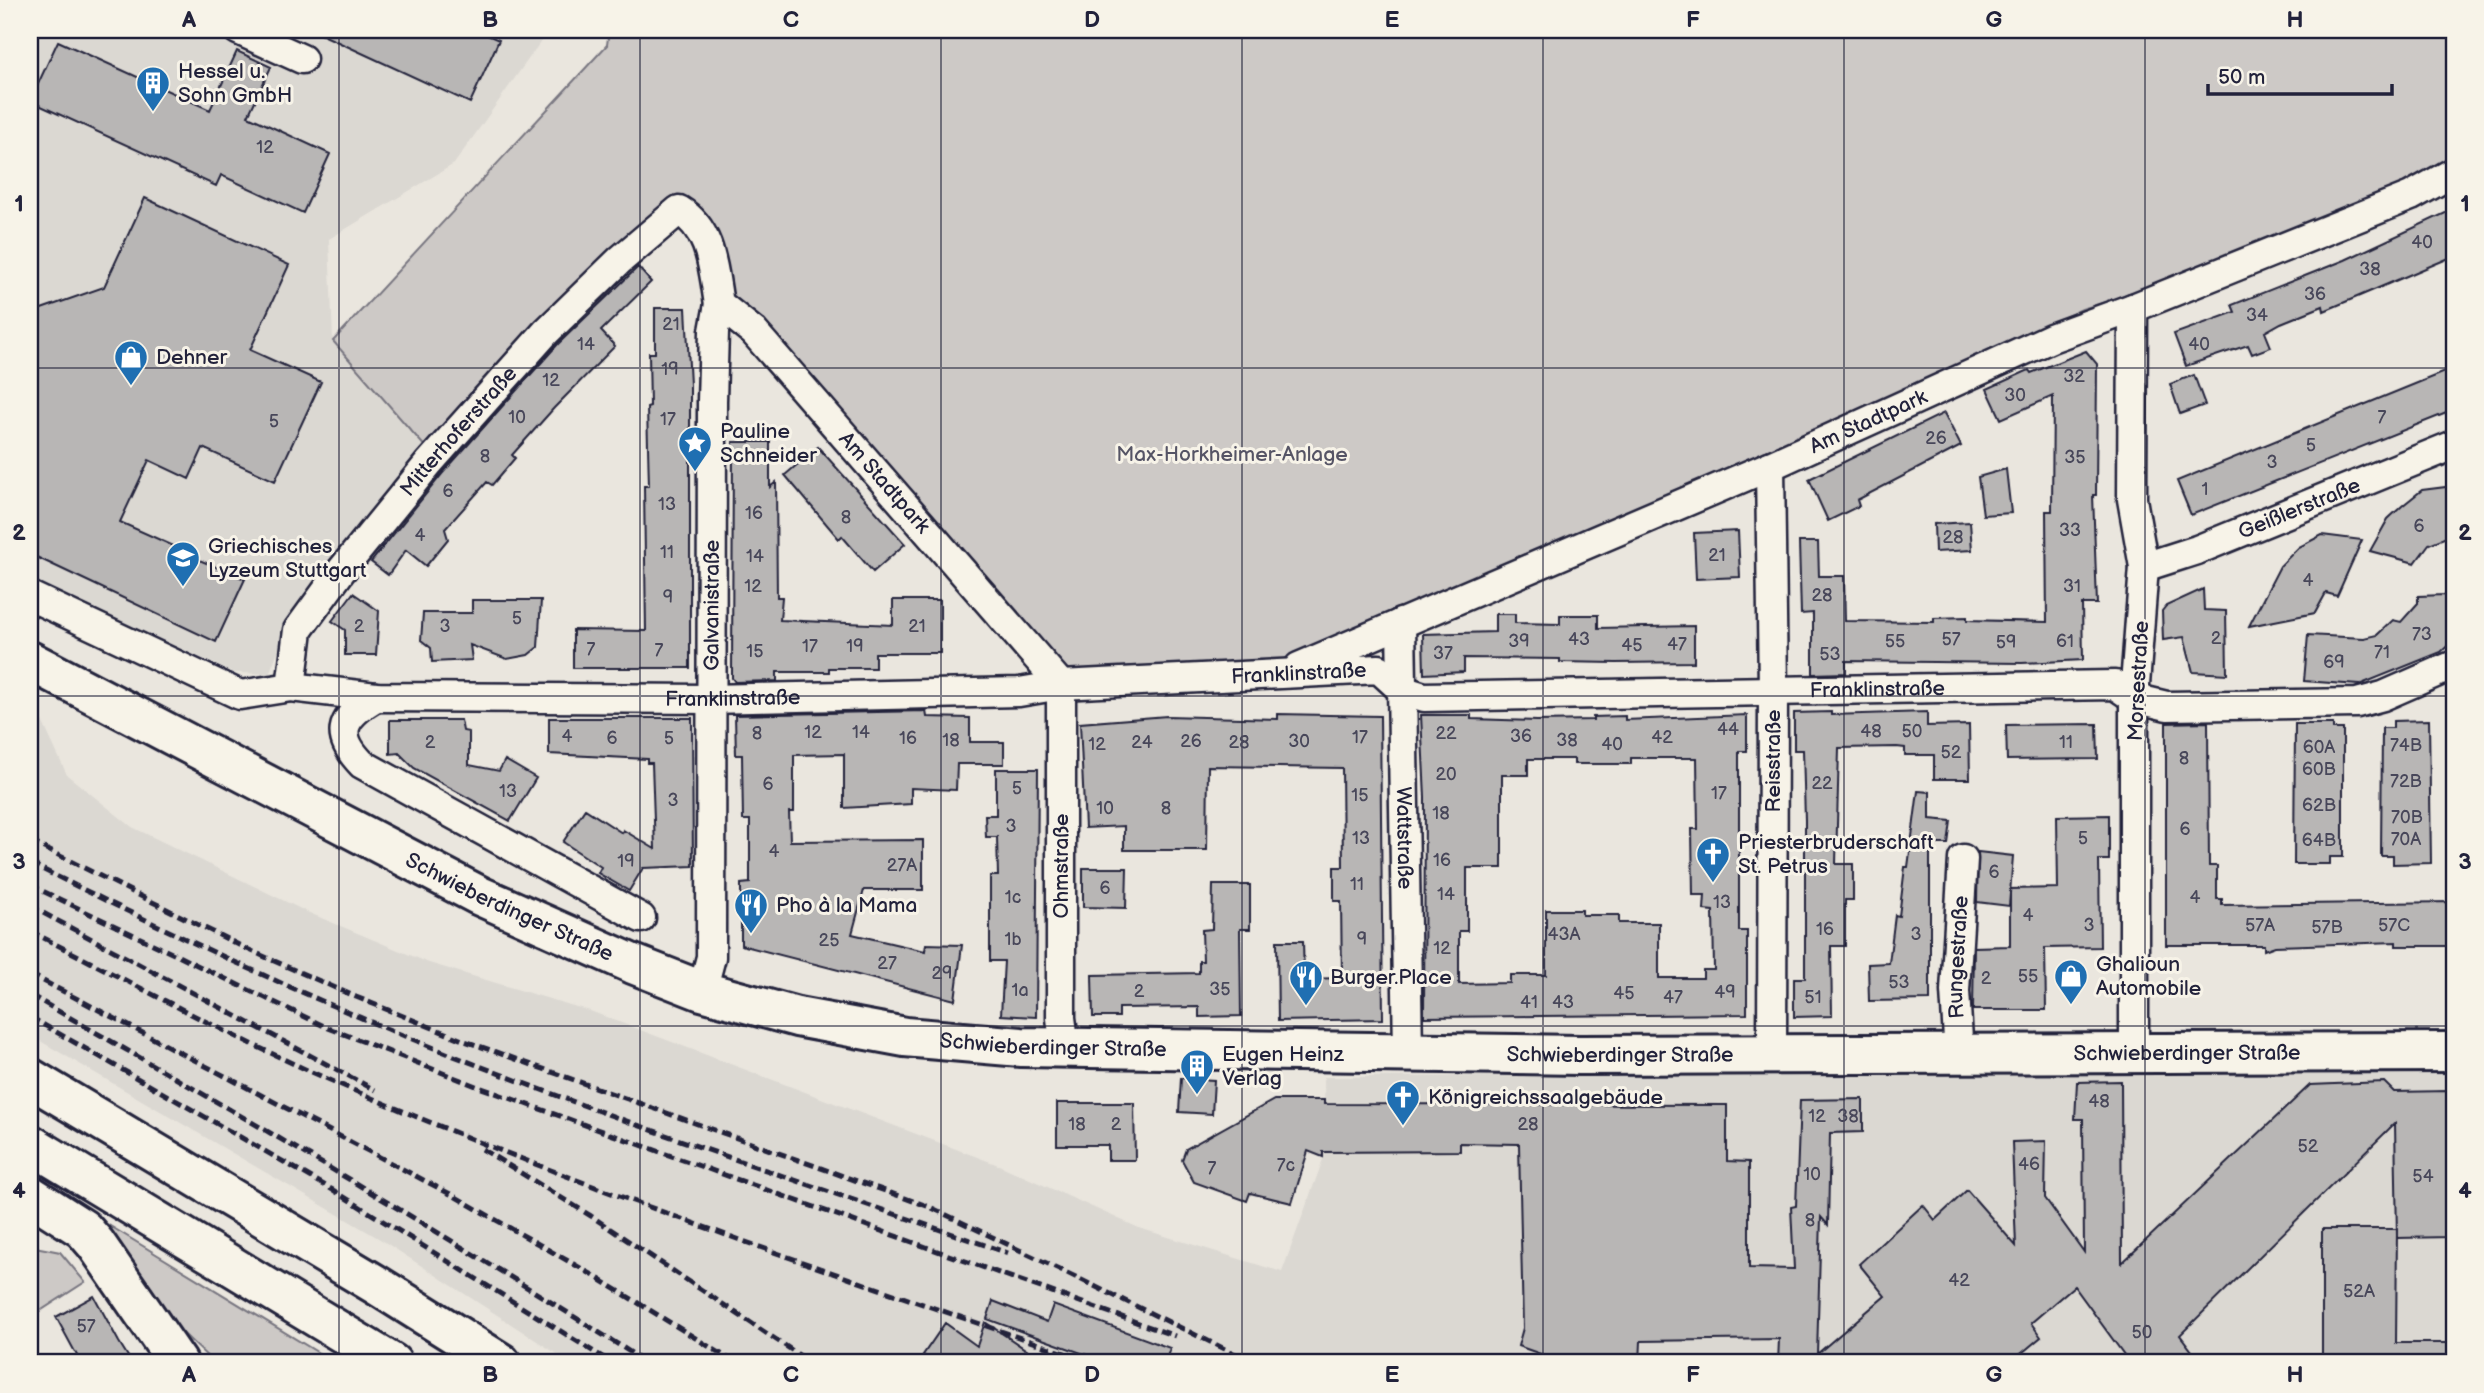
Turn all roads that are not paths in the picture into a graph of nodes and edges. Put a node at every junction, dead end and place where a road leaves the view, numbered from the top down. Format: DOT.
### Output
graph roads {
  1 [pos="238,30"];
  2 [pos="302,59"];
  3 [pos="2454,172"];
  4 [pos="719,304"];
  5 [pos="2133,308"];
  6 [pos="2454,445"];
  7 [pos="1770,466"];
  8 [pos="2144,567"];
  9 [pos="30,596"];
  10 [pos="1401,623"];
  11 [pos="30,661"];
  12 [pos="2454,664"];
  13 [pos="1281,674"];
  14 [pos="1061,685"];
  15 [pos="291,687"];
  16 [pos="1773,689"];
  17 [pos="1402,690"];
  18 [pos="376,697"];
  19 [pos="2134,698"];
  20 [pos="711,699"];
  21 [pos="1963,859"];
  22 [pos="641,918"];
  23 [pos="702,991"];
  24 [pos="1065,1047"];
  25 [pos="1408,1052"];
  26 [pos="2454,1052"];
  27 [pos="1959,1055"];
  28 [pos="2134,1055"];
  29 [pos="1772,1056"];
  30 [pos="30,1078"];
  31 [pos="30,1144"];
  32 [pos="35,1205"];
  33 [pos="178,1363"];
  34 [pos="392,1363"];
  35 [pos="500,1363"];
  1 -- 2 [label="street"];
  3 -- 5 [label="street, Am Stadtpark"];
  4 -- 14 [label="street, Am Stadtpark"];
  4 -- 15 [label="street, Mitterhoferstraße"];
  4 -- 20 [label="street, Galvanistraße"];
  5 -- 7 [label="street, Am Stadtpark"];
  5 -- 8 [label="street, Morsestraße"];
  6 -- 8 [label="street, Geißlerstraße"];
  7 -- 10 [label="street, Am Stadtpark"];
  7 -- 16 [label="street, Reisstraße"];
  8 -- 19 [label="street, Morsestraße"];
  9 -- 15 [label="street"];
  10 -- 13 [label="street, Am Stadtpark"];
  10 -- 17 [label="street, Wattstraße"];
  11 -- 23 [label="main road, Schwieberdinger Straße"];
  12 -- 19 [label="street, Franklinstraße"];
  13 -- 14 [label="street, Franklinstraße"];
  13 -- 17 [label="street, Franklinstraße"];
  14 -- 20 [label="street, Franklinstraße"];
  14 -- 24 [label="street, Ohmstraße"];
  15 -- 18 [label="street, Franklinstraße"];
  16 -- 17 [label="street, Franklinstraße"];
  16 -- 19 [label="street, Franklinstraße"];
  16 -- 29 [label="street, Reisstraße"];
  17 -- 25 [label="street, Wattstraße"];
  18 -- 20 [label="street, Franklinstraße"];
  18 -- 22 [label="street"];
  19 -- 28 [label="street, Morsestraße"];
  20 -- 23 [label="street, Galvanistraße"];
  21 -- 27 [label="street, Rungestraße"];
  23 -- 24 [label="main road, Schwieberdinger Straße"];
  24 -- 25 [label="main road, Schwieberdinger Straße"];
  25 -- 29 [label="main road, Schwieberdinger Straße"];
  26 -- 28 [label="main road, Schwieberdinger Straße"];
  27 -- 28 [label="main road, Schwieberdinger Straße"];
  27 -- 29 [label="main road, Schwieberdinger Straße"];
  30 -- 35 [label="main road"];
  31 -- 34 [label="main road"];
  32 -- 33 [label="main road"];
}
